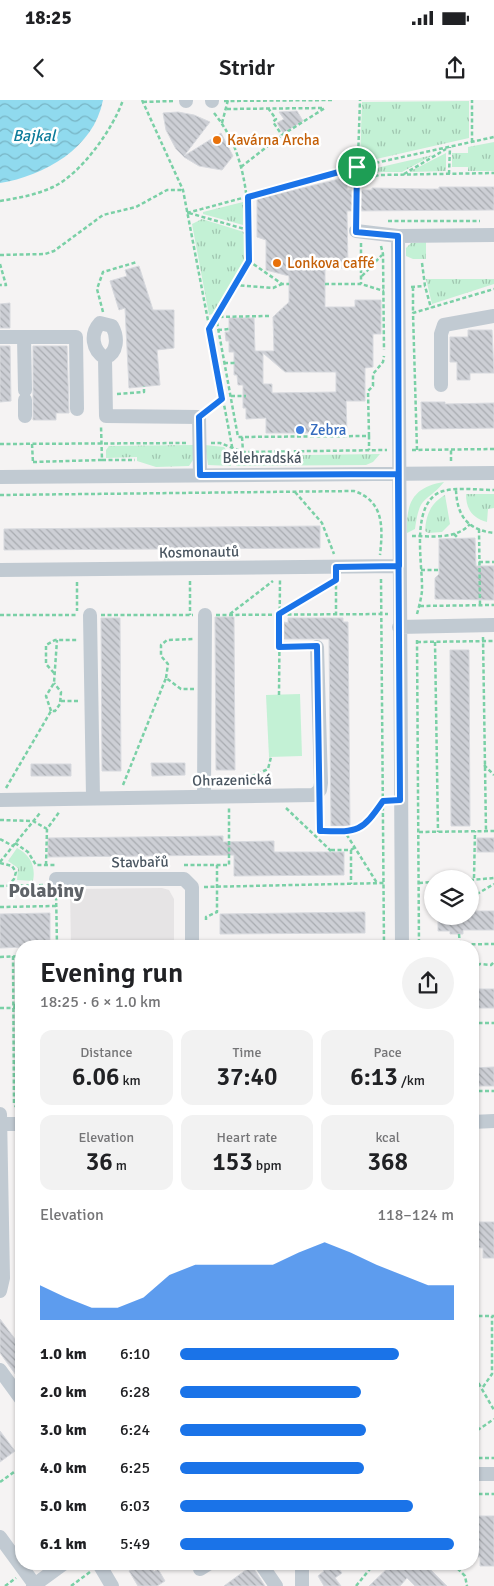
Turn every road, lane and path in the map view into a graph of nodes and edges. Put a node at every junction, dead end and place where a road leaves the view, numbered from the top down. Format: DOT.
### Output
graph roads {
  1 [pos="123,100"];
  2 [pos="228,100"];
  3 [pos="333,100"];
  4 [pos="360,100"];
  5 [pos="472,100"];
  6 [pos="142,101"];
  7 [pos="186,101"];
  8 [pos="212,104"];
  9 [pos="268,108"];
  10 [pos="227,109"];
  11 [pos="222,122"];
  12 [pos="282,135"];
  13 [pos="494,137"];
  14 [pos="472,142"];
  15 [pos="450,147"];
  16 [pos="241,167"];
  17 [pos="357,167"];
  18 [pos="494,173"];
  19 [pos="449,174"];
  20 [pos="403,175"];
  21 [pos="356,182"];
  22 [pos="183,190"];
  23 [pos="248,197"];
  24 [pos="0,201"];
  25 [pos="188,213"];
  26 [pos="385,221"];
  27 [pos="486,222"];
  28 [pos="249,230"];
  29 [pos="494,235"];
  30 [pos="398,236"];
  31 [pos="362,237"];
  32 [pos="375,243"];
  33 [pos="383,254"];
  34 [pos="0,255"];
  35 [pos="249,261"];
  36 [pos="137,262"];
  37 [pos="422,263"];
  38 [pos="0,264"];
  39 [pos="361,277"];
  40 [pos="282,284"];
  41 [pos="289,284"];
  42 [pos="325,284"];
  43 [pos="361,284"];
  44 [pos="0,285"];
  45 [pos="234,285"];
  46 [pos="413,287"];
  47 [pos="398,289"];
  48 [pos="494,289"];
  49 [pos="384,291"];
  50 [pos="431,308"];
  51 [pos="413,313"];
  52 [pos="104,315"];
  53 [pos="269,316"];
  54 [pos="494,316"];
  55 [pos="216,317"];
  56 [pos="209,329"];
  57 [pos="218,330"];
  58 [pos="229,330"];
  59 [pos="0,337"];
  60 [pos="24,337"];
  61 [pos="105,358"];
  62 [pos="224,363"];
  63 [pos="238,363"];
  64 [pos="441,385"];
  65 [pos="144,386"];
  66 [pos="111,394"];
  67 [pos="231,396"];
  68 [pos="246,396"];
  69 [pos="222,399"];
  70 [pos="77,409"];
  71 [pos="25,416"];
  72 [pos="199,417"];
  73 [pos="101,424"];
  74 [pos="368,436"];
  75 [pos="242,437"];
  76 [pos="199,443"];
  77 [pos="0,444"];
  78 [pos="102,444"];
  79 [pos="231,447"];
  80 [pos="494,449"];
  81 [pos="369,450"];
  82 [pos="399,450"];
  83 [pos="417,450"];
  84 [pos="242,452"];
  85 [pos="102,460"];
  86 [pos="136,460"];
  87 [pos="32,462"];
  88 [pos="494,473"];
  89 [pos="398,474"];
  90 [pos="200,475"];
  91 [pos="0,477"];
  92 [pos="456,490"];
  93 [pos="494,490"];
  94 [pos="296,492"];
  95 [pos="0,495"];
  96 [pos="470,524"];
  97 [pos="479,529"];
  98 [pos="494,533"];
  99 [pos="421,536"];
  100 [pos="454,536"];
  101 [pos="458,538"];
  102 [pos="494,562"];
  103 [pos="479,563"];
  104 [pos="475,565"];
  105 [pos="374,566"];
  106 [pos="399,566"];
  107 [pos="189,568"];
  108 [pos="77,569"];
  109 [pos="0,570"];
  110 [pos="421,570"];
  111 [pos="439,570"];
  112 [pos="336,573"];
  113 [pos="480,605"];
  114 [pos="494,605"];
  115 [pos="420,606"];
  116 [pos="279,614"];
  117 [pos="84,615"];
  118 [pos="198,615"];
  119 [pos="228,615"];
  120 [pos="336,618"];
  121 [pos="488,626"];
  122 [pos="399,627"];
  123 [pos="416,627"];
  124 [pos="204,639"];
  125 [pos="57,640"];
  126 [pos="91,640"];
  127 [pos="494,641"];
  128 [pos="435,642"];
  129 [pos="483,642"];
  130 [pos="317,646"];
  131 [pos="279,647"];
  132 [pos="54,673"];
  133 [pos="166,678"];
  134 [pos="54,683"];
  135 [pos="205,689"];
  136 [pos="279,695"];
  137 [pos="61,701"];
  138 [pos="91,701"];
  139 [pos="51,711"];
  140 [pos="271,757"];
  141 [pos="484,765"];
  142 [pos="494,775"];
  143 [pos="121,791"];
  144 [pos="319,791"];
  145 [pos="2,796"];
  146 [pos="204,796"];
  147 [pos="234,796"];
  148 [pos="93,797"];
  149 [pos="52,798"];
  150 [pos="71,798"];
  151 [pos="400,800"];
  152 [pos="418,800"];
  153 [pos="383,801"];
  154 [pos="280,802"];
  155 [pos="0,820"];
  156 [pos="34,821"];
  157 [pos="47,829"];
  158 [pos="474,831"];
  159 [pos="486,831"];
  160 [pos="494,831"];
  161 [pos="345,832"];
  162 [pos="419,832"];
  163 [pos="438,832"];
  164 [pos="0,839"];
  165 [pos="14,844"];
  166 [pos="355,847"];
  167 [pos="351,850"];
  168 [pos="0,863"];
  169 [pos="46,865"];
  170 [pos="474,870"];
  171 [pos="479,878"];
  172 [pos="494,878"];
  173 [pos="56,882"];
  174 [pos="384,883"];
  175 [pos="401,883"];
  176 [pos="419,883"];
  177 [pos="424,883"];
  178 [pos="351,884"];
  179 [pos="377,884"];
  180 [pos="494,884"];
  181 [pos="0,886"];
  182 [pos="9,886"];
  183 [pos="216,887"];
  184 [pos="192,888"];
  185 [pos="479,893"];
  186 [pos="56,906"];
  187 [pos="0,907"];
  188 [pos="206,927"];
  189 [pos="459,934"];
  190 [pos="206,936"];
  191 [pos="57,940"];
  192 [pos="192,940"];
  193 [pos="206,940"];
  194 [pos="384,940"];
  195 [pos="402,940"];
  196 [pos="419,940"];
  197 [pos="460,940"];
  198 [pos="479,944"];
  199 [pos="494,944"];
  200 [pos="13,956"];
  201 [pos="0,957"];
  202 [pos="494,962"];
  203 [pos="479,964"];
  204 [pos="15,1005"];
  205 [pos="0,1008"];
  206 [pos="13,1008"];
  207 [pos="479,1023"];
  208 [pos="494,1023"];
  209 [pos="14,1063"];
  210 [pos="479,1091"];
  211 [pos="494,1091"];
  212 [pos="14,1104"];
  213 [pos="0,1114"];
  214 [pos="479,1122"];
  215 [pos="494,1122"];
  216 [pos="0,1124"];
  217 [pos="15,1124"];
  218 [pos="1,1190"];
  219 [pos="5,1291"];
  220 [pos="479,1316"];
  221 [pos="493,1316"];
  222 [pos="0,1370"];
  223 [pos="479,1382"];
  224 [pos="482,1387"];
  225 [pos="15,1391"];
  226 [pos="494,1410"];
  227 [pos="494,1419"];
  228 [pos="479,1429"];
  229 [pos="479,1458"];
  230 [pos="494,1458"];
  231 [pos="15,1471"];
  232 [pos="479,1474"];
  233 [pos="494,1474"];
  234 [pos="0,1482"];
  235 [pos="479,1494"];
  236 [pos="494,1494"];
  237 [pos="0,1537"];
  238 [pos="15,1558"];
  239 [pos="23,1570"];
  240 [pos="55,1570"];
  241 [pos="103,1570"];
  242 [pos="266,1570"];
  243 [pos="302,1570"];
  244 [pos="369,1570"];
  245 [pos="459,1570"];
  246 [pos="76,1582"];
  247 [pos="34,1585"];
  248 [pos="72,1586"];
  249 [pos="112,1586"];
  250 [pos="276,1586"];
  251 [pos="302,1586"];
  252 [pos="356,1586"];
  253 [pos="467,1586"];
  1 -- 24 [label="path"];
  2 -- 3 [label="path"];
  2 -- 8 [label="path"];
  2 -- 10 [label="path"];
  4 -- 17 [label="path"];
  5 -- 14 [label="path"];
  6 -- 7 [label="path"];
  6 -- 22 [label="path"];
  8 -- 11 [label="path"];
  9 -- 10 [label="path"];
  9 -- 12 [label="path"];
  9 -- 12 [label="path"];
  10 -- 11 [label="path"];
  11 -- 16 [label="path"];
  12 -- 16 [label="path"];
  13 -- 14 [label="path"];
  14 -- 15 [label="path"];
  15 -- 17 [label="path"];
  15 -- 19 [label="path"];
  15 -- 20 [label="path"];
  16 -- 23 [label="path"];
  17 -- 21 [label="path"];
  17 -- 23 [label="path"];
  18 -- 19 [label="path"];
  19 -- 20 [label="path"];
  20 -- 21 [label="path"];
  21 -- 31 [label="path"];
  22 -- 25 [label="path"];
  22 -- 34 [label="path"];
  23 -- 25 [label="path"];
  23 -- 28 [label="path"];
  25 -- 28 [label="path"];
  25 -- 56 [label="path"];
  26 -- 27 [label="path"];
  28 -- 35 [label="path"];
  29 -- 30 [label="street"];
  30 -- 31 [label="street"];
  30 -- 47 [label="street"];
  31 -- 39 [label="path"];
  32 -- 33 [label="path"];
  33 -- 39 [label="path"];
  33 -- 49 [label="path"];
  35 -- 40 [label="path"];
  35 -- 45 [label="path"];
  36 -- 52 [label="path"];
  37 -- 50 [label="path"];
  38 -- 44 [label="path"];
  39 -- 43 [label="path"];
  40 -- 41 [label="path"];
  40 -- 45 [label="path"];
  42 -- 43 [label="path"];
  43 -- 49 [label="path"];
  45 -- 55 [label="path"];
  46 -- 51 [label="path"];
  47 -- 49 [label="path"];
  47 -- 82 [label="street"];
  48 -- 50 [label="path"];
  49 -- 74 [label="path"];
  50 -- 51 [label="path"];
  51 -- 83 [label="path"];
  53 -- 55 [label="path"];
  54 -- 64 [label="street"];
  55 -- 56 [label="path"];
  55 -- 57 [label="path"];
  56 -- 69 [label="path"];
  57 -- 58 [label="path"];
  57 -- 62 [label="path"];
  59 -- 60 [label="street"];
  60 -- 70 [label="street"];
  60 -- 71 [label="street"];
  61 -- 72 [label="street"];
  62 -- 63 [label="path"];
  62 -- 67 [label="path"];
  65 -- 66 [label="path"];
  67 -- 68 [label="path"];
  67 -- 75 [label="path"];
  69 -- 72 [label="path"];
  69 -- 79 [label="path"];
  72 -- 76 [label="street"];
  73 -- 78 [label="path"];
  74 -- 75 [label="path"];
  74 -- 81 [label="path"];
  75 -- 84 [label="path"];
  76 -- 78 [label="path"];
  76 -- 79 [label="path"];
  76 -- 90 [label="street"];
  77 -- 78 [label="path"];
  78 -- 85 [label="path"];
  79 -- 84 [label="path"];
  80 -- 83 [label="path"];
  81 -- 82 [label="path"];
  81 -- 84 [label="path"];
  82 -- 83 [label="path"];
  82 -- 89 [label="street"];
  85 -- 86 [label="path"];
  85 -- 87 [label="path"];
  88 -- 89 [label="street, Bělehradská"];
  89 -- 90 [label="street, Bělehradská"];
  89 -- 106 [label="street"];
  90 -- 91 [label="street, Bělehradská"];
  92 -- 93 [label="path"];
  92 -- 96 [label="path"];
  92 -- 99 [label="path"];
  94 -- 95 [label="path"];
  94 -- 105 [label="path"];
  94 -- 112 [label="path"];
  96 -- 97 [label="path"];
  96 -- 100 [label="path"];
  97 -- 98 [label="path"];
  97 -- 103 [label="path"];
  99 -- 100 [label="path"];
  99 -- 110 [label="path"];
  100 -- 101 [label="path"];
  102 -- 103 [label="path"];
  103 -- 104 [label="path"];
  103 -- 113 [label="path"];
  105 -- 106 [label="street, Kosmonautů"];
  105 -- 112 [label="street, Kosmonautů"];
  105 -- 153 [label="path"];
  106 -- 122 [label="street"];
  107 -- 108 [label="street, Kosmonautů"];
  107 -- 112 [label="street, Kosmonautů"];
  107 -- 118 [label="path"];
  108 -- 109 [label="street, Kosmonautů"];
  108 -- 117 [label="path"];
  110 -- 111 [label="path"];
  110 -- 115 [label="path"];
  112 -- 116 [label="path"];
  112 -- 120 [label="path"];
  113 -- 114 [label="path"];
  113 -- 115 [label="path"];
  115 -- 123 [label="path"];
  116 -- 119 [label="path"];
  116 -- 131 [label="path"];
  117 -- 126 [label="street"];
  118 -- 124 [label="street"];
  121 -- 123 [label="street"];
  121 -- 129 [label="path"];
  122 -- 123 [label="street"];
  122 -- 151 [label="street"];
  124 -- 133 [label="path"];
  124 -- 135 [label="street"];
  125 -- 126 [label="path"];
  125 -- 132 [label="path"];
  125 -- 132 [label="path"];
  126 -- 138 [label="street"];
  127 -- 129 [label="path"];
  128 -- 129 [label="path"];
  128 -- 152 [label="path"];
  128 -- 163 [label="path"];
  129 -- 141 [label="path"];
  130 -- 131 [label="path"];
  130 -- 144 [label="street"];
  131 -- 136 [label="path"];
  132 -- 134 [label="path"];
  133 -- 135 [label="path"];
  133 -- 143 [label="path"];
  134 -- 137 [label="path"];
  134 -- 139 [label="path"];
  135 -- 146 [label="street"];
  137 -- 138 [label="path"];
  137 -- 139 [label="path"];
  138 -- 148 [label="street"];
  139 -- 145 [label="path"];
  140 -- 147 [label="path"];
  141 -- 142 [label="path"];
  141 -- 159 [label="path"];
  144 -- 147 [label="street, Ohrazenická"];
  144 -- 161 [label="path"];
  145 -- 149 [label="street, Ohrazenická"];
  146 -- 147 [label="street, Ohrazenická"];
  146 -- 148 [label="street, Ohrazenická"];
  147 -- 183 [label="path"];
  148 -- 150 [label="street, Ohrazenická"];
  149 -- 150 [label="street, Ohrazenická"];
  149 -- 156 [label="path"];
  150 -- 157 [label="path"];
  151 -- 152 [label="path"];
  151 -- 153 [label="path"];
  151 -- 175 [label="street"];
  152 -- 162 [label="path"];
  153 -- 161 [label="path"];
  153 -- 174 [label="path"];
  154 -- 167 [label="path"];
  155 -- 156 [label="path"];
  156 -- 157 [label="path"];
  156 -- 165 [label="path"];
  157 -- 169 [label="path"];
  158 -- 159 [label="path"];
  158 -- 163 [label="path"];
  158 -- 170 [label="path"];
  159 -- 160 [label="path"];
  161 -- 166 [label="path"];
  162 -- 163 [label="path"];
  162 -- 176 [label="path"];
  164 -- 165 [label="path"];
  165 -- 168 [label="path"];
  165 -- 169 [label="path"];
  166 -- 167 [label="path"];
  166 -- 179 [label="path"];
  167 -- 178 [label="path"];
  168 -- 182 [label="path"];
  169 -- 173 [label="path"];
  171 -- 172 [label="path"];
  173 -- 182 [label="path"];
  173 -- 184 [label="street, Stavbařů"];
  173 -- 186 [label="path"];
  174 -- 175 [label="path"];
  174 -- 179 [label="path"];
  174 -- 194 [label="path"];
  175 -- 176 [label="path"];
  175 -- 195 [label="street"];
  176 -- 177 [label="path"];
  176 -- 196 [label="path"];
  178 -- 179 [label="path"];
  178 -- 183 [label="path"];
  180 -- 185 [label="path"];
  181 -- 182 [label="path"];
  183 -- 184 [label="path"];
  183 -- 188 [label="path"];
  184 -- 192 [label="street"];
  186 -- 187 [label="path"];
  186 -- 191 [label="path"];
  189 -- 197 [label="path"];
  190 -- 193 [label="path"];
  198 -- 199 [label="path"];
  200 -- 201 [label="path"];
  200 -- 206 [label="path"];
  202 -- 203 [label="path"];
  204 -- 206 [label="path"];
  205 -- 206 [label="path"];
  206 -- 209 [label="path"];
  207 -- 208 [label="path"];
  209 -- 212 [label="path"];
  210 -- 211 [label="path"];
  213 -- 216 [label="street"];
  214 -- 215 [label="street"];
  216 -- 217 [label="street"];
  216 -- 218 [label="street"];
  218 -- 219 [label="street"];
  220 -- 221 [label="path"];
  221 -- 224 [label="path"];
  222 -- 225 [label="street"];
  223 -- 224 [label="path"];
  224 -- 226 [label="path"];
  227 -- 228 [label="path"];
  229 -- 230 [label="path"];
  231 -- 234 [label="path"];
  232 -- 233 [label="street"];
  235 -- 236 [label="path"];
  237 -- 238 [label="street"];
  239 -- 247 [label="street"];
  240 -- 247 [label="street"];
  241 -- 249 [label="street"];
  242 -- 250 [label="street"];
  243 -- 251 [label="street"];
  244 -- 252 [label="path"];
  245 -- 253 [label="path"];
  246 -- 248 [label="path"];
}
